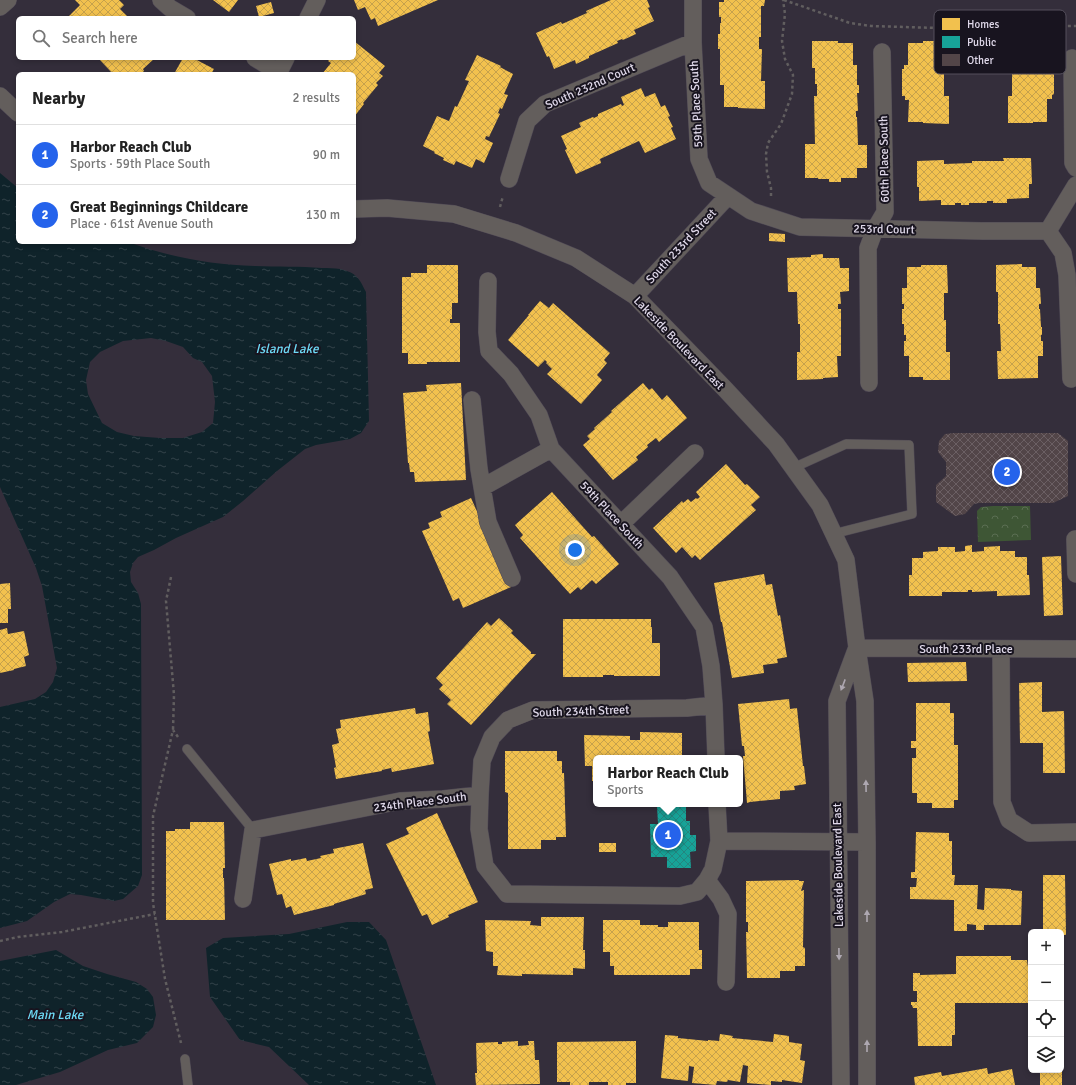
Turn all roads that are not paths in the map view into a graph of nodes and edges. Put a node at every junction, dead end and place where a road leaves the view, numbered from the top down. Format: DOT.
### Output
graph roads {
  1 [pos="8,0"];
  2 [pos="161,0"];
  3 [pos="317,0"];
  4 [pos="693,0"];
  5 [pos="0,7"];
  6 [pos="184,16"];
  7 [pos="309,16"];
  8 [pos="693,42"];
  9 [pos="882,52"];
  10 [pos="1072,58"];
  11 [pos="258,60"];
  12 [pos="285,60"];
  13 [pos="0,96"];
  14 [pos="16,111"];
  15 [pos="1076,168"];
  16 [pos="509,179"];
  17 [pos="1076,185"];
  18 [pos="728,196"];
  19 [pos="356,209"];
  20 [pos="875,229"];
  21 [pos="1048,230"];
  22 [pos="488,281"];
  23 [pos="635,296"];
  24 [pos="1071,379"];
  25 [pos="869,383"];
  26 [pos="472,400"];
  27 [pos="551,449"];
  28 [pos="695,453"];
  29 [pos="793,468"];
  30 [pos="483,487"];
  31 [pos="621,524"];
  32 [pos="833,534"];
  33 [pos="1076,539"];
  34 [pos="1076,574"];
  35 [pos="512,578"];
  36 [pos="857,648"];
  37 [pos="1001,649"];
  38 [pos="1076,649"];
  39 [pos="714,706"];
  40 [pos="187,749"];
  41 [pos="716,755"];
  42 [pos="480,795"];
  43 [pos="718,807"];
  44 [pos="253,830"];
  45 [pos="1076,832"];
  46 [pos="719,841"];
  47 [pos="838,842"];
  48 [pos="867,842"];
  49 [pos="702,886"];
  50 [pos="243,899"];
  51 [pos="726,982"];
  52 [pos="185,1059"];
  53 [pos="188,1085"];
  54 [pos="841,1085"];
  55 [pos="867,1085"];
  1 -- 5 [label="street"];
  2 -- 6 [label="street"];
  3 -- 7 [label="street"];
  4 -- 8 [label="street, 59th Place South"];
  8 -- 16 [label="street, South 232nd Court"];
  8 -- 18 [label="street, 59th Place South"];
  9 -- 20 [label="street, 60th Place South"];
  10 -- 15 [label="street"];
  11 -- 12 [label="street"];
  13 -- 14 [label="street"];
  17 -- 21 [label="street"];
  18 -- 20 [label="street, 253rd Court"];
  18 -- 23 [label="street, South 233rd Street"];
  19 -- 23 [label="street, Lakeside Boulevard East"];
  20 -- 21 [label="street, 253rd Court"];
  20 -- 25 [label="street, 60th Place South"];
  21 -- 24 [label="street"];
  22 -- 27 [label="street, 59th Place South"];
  23 -- 29 [label="street, Lakeside Boulevard East"];
  26 -- 30 [label="street"];
  27 -- 30 [label="street"];
  27 -- 31 [label="street, 59th Place South"];
  28 -- 31 [label="street"];
  29 -- 32 [label="street, Lakeside Boulevard East"];
  29 -- 32 [label="lane"];
  30 -- 35 [label="street"];
  31 -- 39 [label="street, 59th Place South"];
  32 -- 36 [label="street, Lakeside Boulevard East"];
  33 -- 34 [label="street"];
  36 -- 37 [label="street, South 233rd Place"];
  36 -- 47 [label="street, Lakeside Boulevard East, one-way"];
  48 -- 36 [label="street, Lakeside Boulevard East, one-way"];
  37 -- 38 [label="street, South 233rd Place"];
  37 -- 45 [label="street"];
  39 -- 41 [label="street, 59th Place South"];
  39 -- 42 [label="street, South 234th Street"];
  40 -- 44 [label="lane"];
  42 -- 44 [label="street, 234th Place South"];
  42 -- 49 [label="street, 234th Place South"];
  43 -- 46 [label="street"];
  44 -- 50 [label="street"];
  46 -- 47 [label="street"];
  46 -- 49 [label="street"];
  47 -- 48 [label="street"];
  47 -- 54 [label="street, Lakeside Boulevard East, one-way"];
  55 -- 48 [label="street, Lakeside Boulevard East, one-way"];
  49 -- 51 [label="street"];
  52 -- 53 [label="lane"];
}
